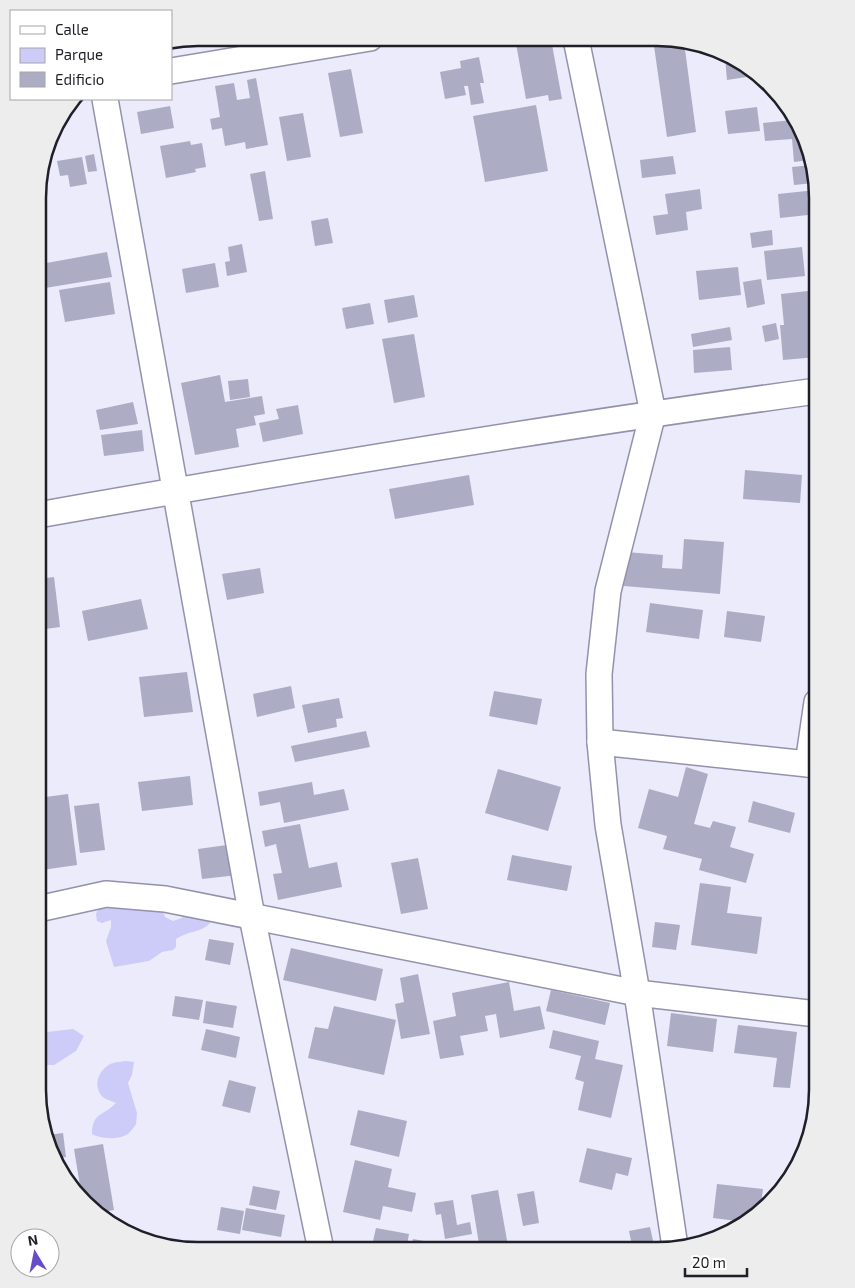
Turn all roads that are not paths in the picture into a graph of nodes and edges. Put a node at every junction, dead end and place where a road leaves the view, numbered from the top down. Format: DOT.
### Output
graph roads {
  1 [pos="322,46"];
  2 [pos="577,46"];
  3 [pos="172,71"];
  4 [pos="105,100"];
  5 [pos="809,392"];
  6 [pos="653,413"];
  7 [pos="176,490"];
  8 [pos="46,513"];
  9 [pos="600,742"];
  10 [pos="808,765"];
  11 [pos="46,907"];
  12 [pos="252,917"];
  13 [pos="637,994"];
  14 [pos="808,1013"];
  15 [pos="674,1240"];
  16 [pos="319,1242"];
  1 -- 3 [label="street"];
  2 -- 6 [label="street"];
  4 -- 7 [label="street"];
  5 -- 6 [label="street"];
  6 -- 7 [label="street"];
  6 -- 9 [label="street"];
  7 -- 8 [label="street"];
  7 -- 12 [label="street"];
  9 -- 10 [label="street"];
  9 -- 13 [label="street"];
  11 -- 12 [label="street"];
  12 -- 13 [label="street"];
  12 -- 16 [label="street"];
  13 -- 14 [label="street"];
  13 -- 15 [label="street"];
}
